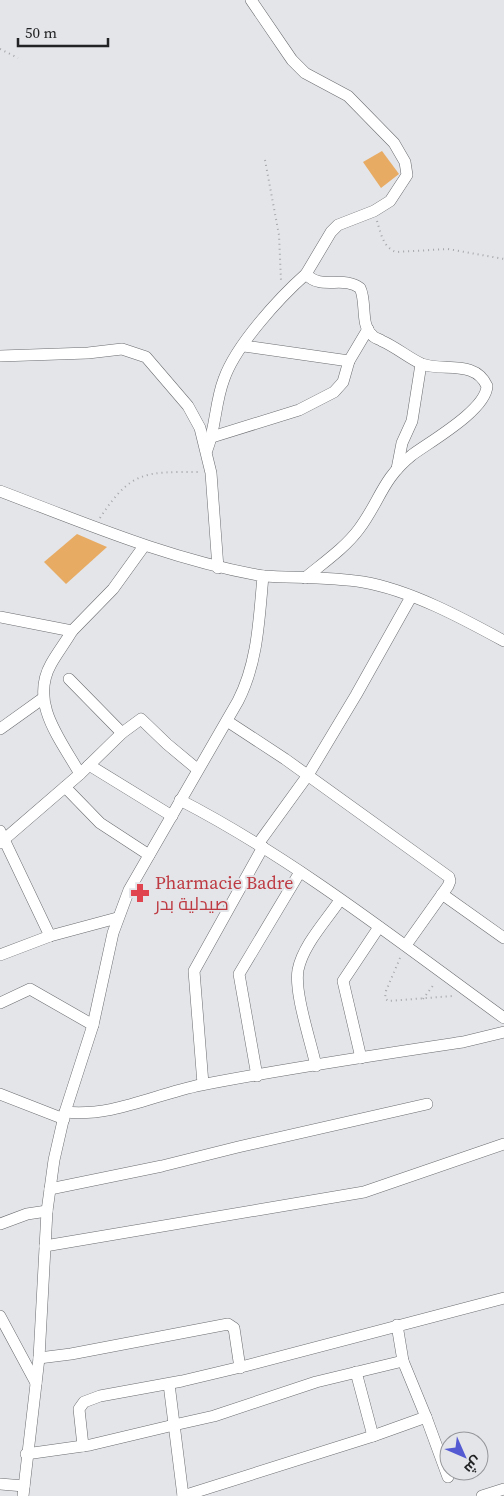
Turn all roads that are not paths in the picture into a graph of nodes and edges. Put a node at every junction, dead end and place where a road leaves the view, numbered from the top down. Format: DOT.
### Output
graph roads {
  1 [pos="251,0"];
  2 [pos="306,274"];
  3 [pos="368,329"];
  4 [pos="244,346"];
  5 [pos="0,356"];
  6 [pos="349,361"];
  7 [pos="421,364"];
  8 [pos="212,437"];
  9 [pos="207,450"];
  10 [pos="397,469"];
  11 [pos="0,491"];
  12 [pos="144,546"];
  13 [pos="218,568"];
  14 [pos="263,576"];
  15 [pos="305,578"];
  16 [pos="411,597"];
  17 [pos="0,617"];
  18 [pos="72,632"];
  19 [pos="504,641"];
  20 [pos="69,679"];
  21 [pos="42,699"];
  22 [pos="227,720"];
  23 [pos="0,729"];
  24 [pos="122,733"];
  25 [pos="89,765"];
  26 [pos="197,769"];
  27 [pos="80,774"];
  28 [pos="308,775"];
  29 [pos="65,787"];
  30 [pos="180,800"];
  31 [pos="172,816"];
  32 [pos="2,838"];
  33 [pos="260,845"];
  34 [pos="149,855"];
  35 [pos="300,872"];
  36 [pos="442,894"];
  37 [pos="340,900"];
  38 [pos="117,918"];
  39 [pos="379,927"];
  40 [pos="50,936"];
  41 [pos="504,938"];
  42 [pos="406,945"];
  43 [pos="0,955"];
  44 [pos="0,1003"];
  45 [pos="504,1018"];
  46 [pos="93,1025"];
  47 [pos="504,1032"];
  48 [pos="361,1058"];
  49 [pos="316,1066"];
  50 [pos="257,1076"];
  51 [pos="203,1084"];
  52 [pos="0,1094"];
  53 [pos="427,1104"];
  54 [pos="64,1115"];
  55 [pos="504,1144"];
  56 [pos="50,1189"];
  57 [pos="48,1211"];
  58 [pos="0,1224"];
  59 [pos="45,1246"];
  60 [pos="504,1298"];
  61 [pos="0,1316"];
  62 [pos="397,1325"];
  63 [pos="39,1358"];
  64 [pos="403,1361"];
  65 [pos="240,1368"];
  66 [pos="356,1372"];
  67 [pos="36,1383"];
  68 [pos="169,1384"];
  69 [pos="426,1417"];
  70 [pos="174,1426"];
  71 [pos="373,1436"];
  72 [pos="83,1446"];
  73 [pos="439,1452"];
  74 [pos="26,1454"];
  75 [pos="0,1484"];
  76 [pos="504,1489"];
  77 [pos="23,1491"];
  78 [pos="183,1496"];
  79 [pos="482,1496"];
  1 -- 2 [label="street"];
  2 -- 3 [label="street"];
  2 -- 4 [label="street"];
  3 -- 6 [label="street"];
  3 -- 7 [label="street"];
  4 -- 6 [label="street"];
  4 -- 8 [label="street"];
  5 -- 9 [label="street"];
  6 -- 8 [label="street"];
  7 -- 10 [label="street"];
  7 -- 10 [label="street"];
  8 -- 9 [label="street"];
  9 -- 13 [label="street"];
  10 -- 15 [label="street"];
  11 -- 12 [label="street"];
  12 -- 13 [label="street"];
  12 -- 18 [label="street"];
  13 -- 14 [label="street"];
  14 -- 15 [label="street"];
  14 -- 22 [label="street"];
  15 -- 16 [label="street"];
  16 -- 19 [label="street"];
  16 -- 28 [label="street"];
  17 -- 18 [label="street"];
  18 -- 21 [label="street"];
  20 -- 24 [label="street"];
  21 -- 23 [label="street"];
  21 -- 27 [label="street"];
  22 -- 26 [label="street"];
  22 -- 28 [label="street"];
  24 -- 25 [label="street"];
  24 -- 26 [label="street"];
  25 -- 27 [label="street"];
  25 -- 31 [label="street"];
  26 -- 30 [label="street"];
  27 -- 29 [label="street"];
  28 -- 33 [label="street"];
  28 -- 36 [label="street"];
  29 -- 32 [label="street"];
  29 -- 34 [label="street"];
  30 -- 31 [label="street"];
  30 -- 33 [label="street"];
  31 -- 34 [label="street"];
  32 -- 40 [label="street"];
  33 -- 35 [label="street"];
  33 -- 51 [label="street"];
  34 -- 38 [label="street"];
  35 -- 37 [label="street"];
  35 -- 50 [label="street"];
  36 -- 41 [label="street"];
  36 -- 42 [label="street"];
  37 -- 39 [label="street"];
  37 -- 49 [label="street"];
  38 -- 40 [label="street"];
  38 -- 46 [label="street"];
  39 -- 42 [label="street"];
  39 -- 48 [label="street"];
  40 -- 43 [label="street"];
  42 -- 45 [label="street"];
  44 -- 46 [label="street"];
  46 -- 54 [label="street"];
  47 -- 48 [label="street"];
  48 -- 49 [label="street"];
  49 -- 50 [label="street"];
  50 -- 51 [label="street"];
  51 -- 54 [label="street"];
  52 -- 54 [label="street"];
  53 -- 56 [label="street"];
  54 -- 56 [label="street"];
  55 -- 59 [label="street"];
  56 -- 57 [label="street"];
  57 -- 58 [label="street"];
  57 -- 59 [label="street"];
  59 -- 63 [label="street"];
  60 -- 62 [label="street"];
  61 -- 67 [label="street"];
  62 -- 64 [label="street"];
  62 -- 65 [label="street"];
  63 -- 65 [label="street"];
  63 -- 67 [label="street"];
  64 -- 66 [label="street"];
  64 -- 69 [label="street"];
  65 -- 68 [label="street"];
  66 -- 70 [label="street"];
  66 -- 71 [label="street"];
  67 -- 74 [label="street"];
  68 -- 70 [label="street"];
  68 -- 72 [label="street"];
  69 -- 71 [label="street"];
  69 -- 73 [label="street"];
  70 -- 72 [label="street"];
  70 -- 78 [label="street"];
  71 -- 78 [label="street"];
  72 -- 74 [label="street"];
  74 -- 77 [label="street"];
  75 -- 77 [label="street"];
  76 -- 79 [label="street"];
}
